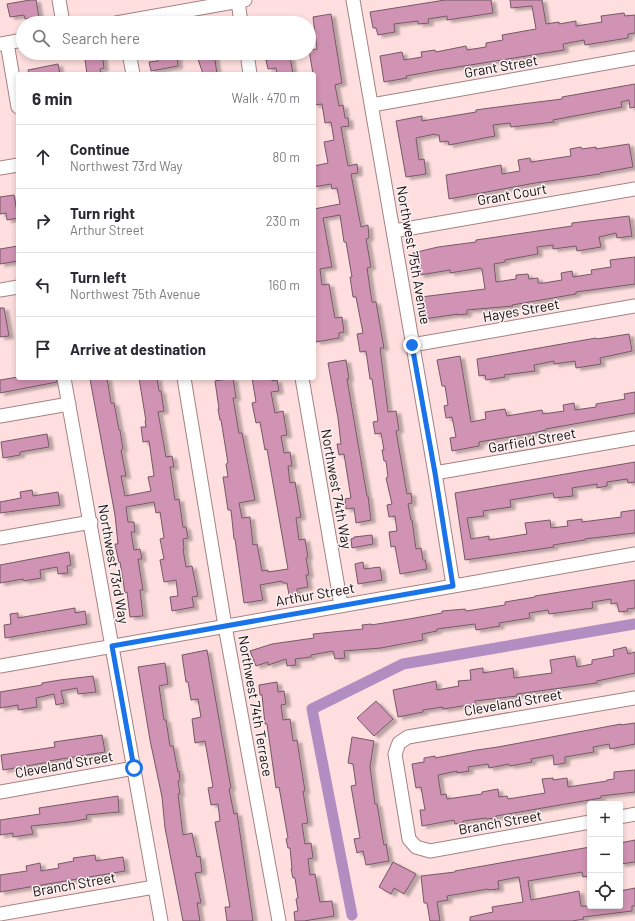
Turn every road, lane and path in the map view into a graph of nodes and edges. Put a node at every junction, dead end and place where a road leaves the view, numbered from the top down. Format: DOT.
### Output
graph roads {
  1 [pos="59,0"];
  2 [pos="353,0"];
  3 [pos="241,1"];
  4 [pos="62,16"];
  5 [pos="159,16"];
  6 [pos="241,16"];
  7 [pos="16,41"];
  8 [pos="4,44"];
  9 [pos="635,58"];
  10 [pos="130,60"];
  11 [pos="248,60"];
  12 [pos="133,72"];
  13 [pos="250,72"];
  14 [pos="16,98"];
  15 [pos="372,105"];
  16 [pos="16,165"];
  17 [pos="0,168"];
  18 [pos="635,189"];
  19 [pos="394,231"];
  20 [pos="16,287"];
  21 [pos="0,290"];
  22 [pos="635,306"];
  23 [pos="412,345"];
  24 [pos="64,380"];
  25 [pos="184,380"];
  26 [pos="302,380"];
  27 [pos="69,404"];
  28 [pos="0,416"];
  29 [pos="635,438"];
  30 [pos="435,473"];
  31 [pos="91,522"];
  32 [pos="0,538"];
  33 [pos="635,554"];
  34 [pos="453,586"];
  35 [pos="341,605"];
  36 [pos="225,626"];
  37 [pos="112,646"];
  38 [pos="0,666"];
  39 [pos="635,698"];
  40 [pos="134,768"];
  41 [pos="0,792"];
  42 [pos="635,814"];
  43 [pos="623,816"];
  44 [pos="587,823"];
  45 [pos="416,848"];
  46 [pos="154,887"];
  47 [pos="0,914"];
  48 [pos="161,921"];
  49 [pos="279,921"];
  1 -- 4 [label="street"];
  2 -- 15 [label="street, Northwest 75th Avenue"];
  3 -- 5 [label="street"];
  3 -- 6 [label="street"];
  7 -- 8 [label="street"];
  8 -- 14 [label="street"];
  9 -- 15 [label="street, Grant Street"];
  10 -- 12 [label="street"];
  11 -- 13 [label="street"];
  15 -- 19 [label="street, Northwest 75th Avenue"];
  16 -- 17 [label="street"];
  18 -- 19 [label="street, Grant Court"];
  19 -- 23 [label="street, Northwest 75th Avenue"];
  20 -- 21 [label="street"];
  22 -- 23 [label="street, Hayes Street"];
  23 -- 30 [label="street, Northwest 75th Avenue"];
  24 -- 27 [label="street, Northwest 73rd Way"];
  25 -- 36 [label="street, Northwest 74th Terrace"];
  26 -- 35 [label="street, Northwest 74th Way"];
  27 -- 28 [label="street"];
  27 -- 31 [label="street, Northwest 73rd Way"];
  29 -- 30 [label="street, Garfield Street"];
  30 -- 34 [label="street, Northwest 75th Avenue"];
  31 -- 32 [label="street"];
  31 -- 37 [label="street, Northwest 73rd Way"];
  33 -- 34 [label="street, Arthur Street"];
  34 -- 35 [label="street, Arthur Street"];
  35 -- 36 [label="street, Arthur Street"];
  36 -- 37 [label="street, Arthur Street"];
  36 -- 49 [label="street, Northwest 74th Terrace"];
  37 -- 38 [label="street, Arthur Street"];
  37 -- 40 [label="street, Northwest 73rd Way"];
  39 -- 45 [label="street, Cleveland Street"];
  40 -- 41 [label="street, Cleveland Street"];
  40 -- 46 [label="street, Northwest 73rd Way"];
  42 -- 43 [label="street"];
  44 -- 45 [label="street, Branch Street"];
  46 -- 47 [label="street, Branch Street"];
  46 -- 48 [label="street, Northwest 73rd Way"];
}
